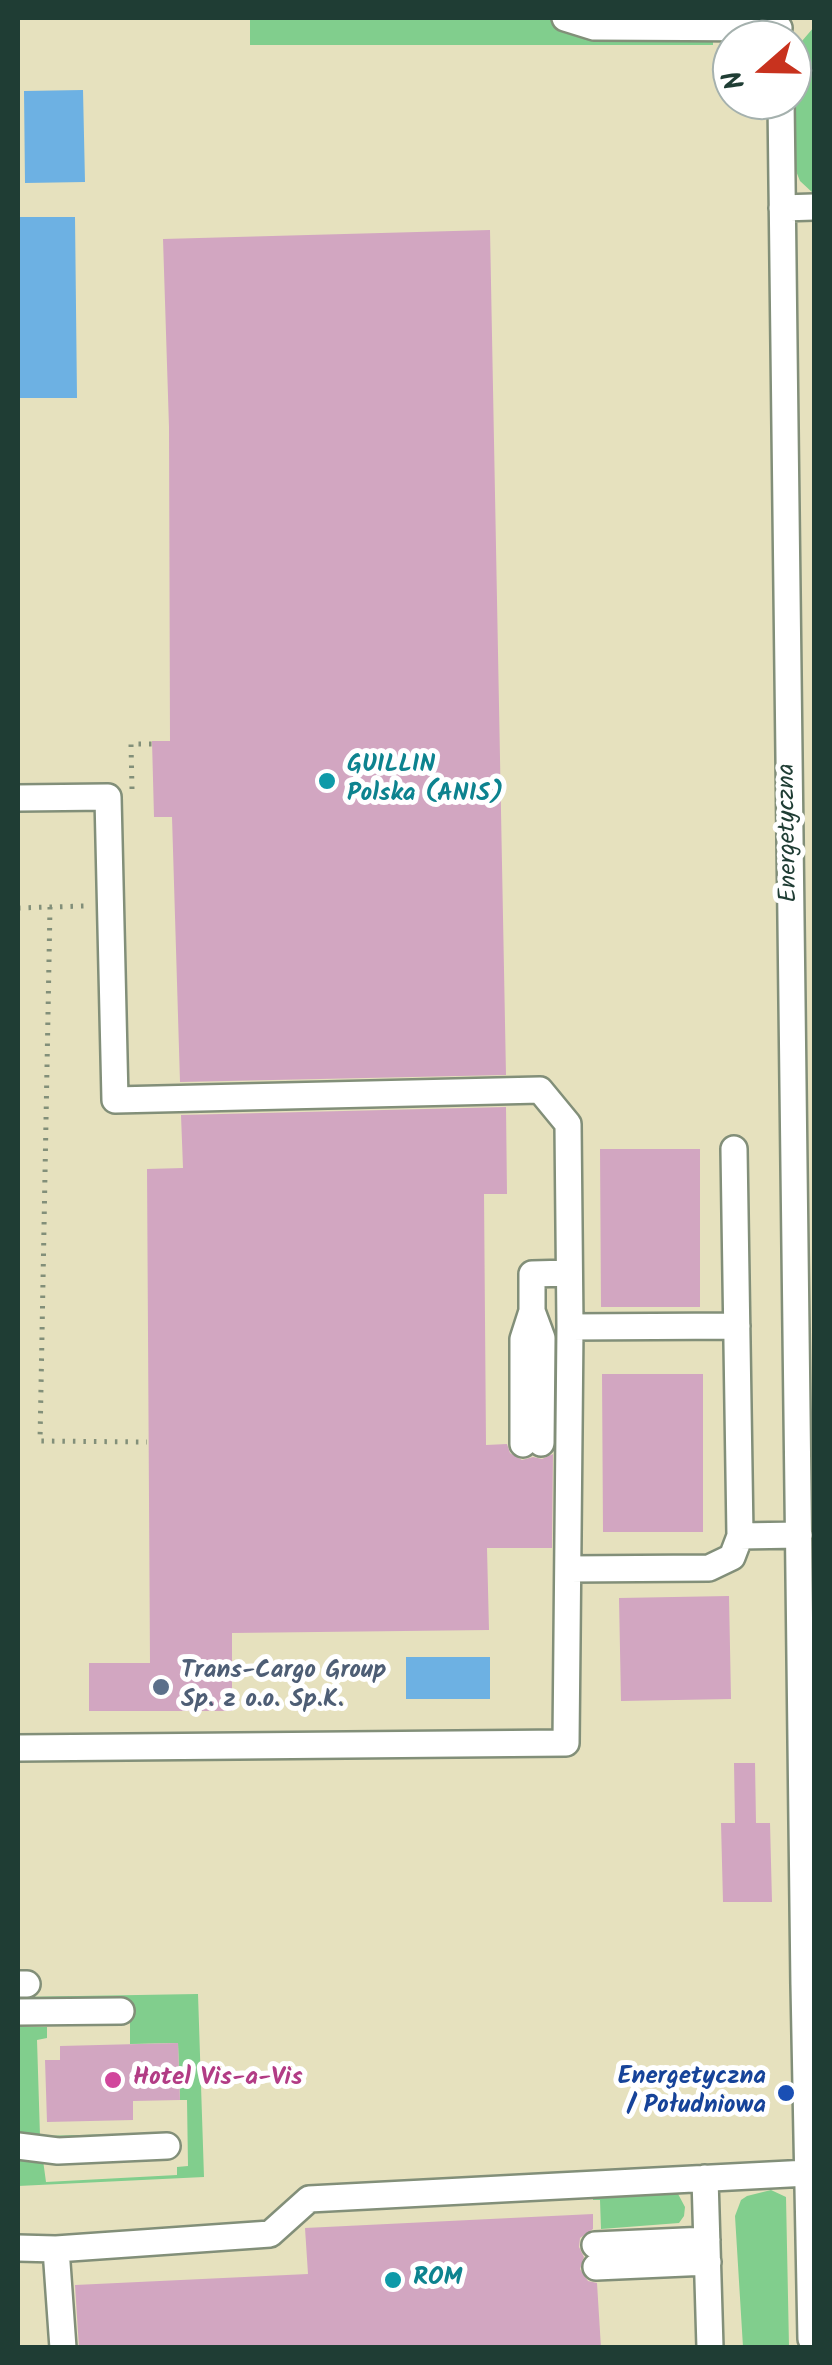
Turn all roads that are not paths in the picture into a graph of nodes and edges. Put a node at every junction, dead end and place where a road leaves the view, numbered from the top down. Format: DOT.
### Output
graph roads {
  1 [pos="565,18"];
  2 [pos="699,22"];
  3 [pos="780,120"];
  4 [pos="814,207"];
  5 [pos="782,208"];
  6 [pos="18,798"];
  7 [pos="804,1096"];
  8 [pos="734,1149"];
  9 [pos="570,1273"];
  10 [pos="570,1326"];
  11 [pos="737,1326"];
  12 [pos="532,1444"];
  13 [pos="799,1535"];
  14 [pos="740,1536"];
  15 [pos="569,1569"];
  16 [pos="18,1748"];
  17 [pos="809,1985"];
  18 [pos="121,2011"];
  19 [pos="18,2012"];
  20 [pos="18,2146"];
  21 [pos="168,2146"];
  22 [pos="808,2173"];
  23 [pos="705,2178"];
  24 [pos="18,2248"];
  25 [pos="56,2249"];
  26 [pos="708,2251"];
  27 [pos="596,2256"];
  28 [pos="814,2344"];
  29 [pos="63,2348"];
  30 [pos="710,2348"];
  1 -- 2 [label="street"];
  3 -- 5 [label="street, Energetyczna"];
  4 -- 5 [label="street"];
  5 -- 7 [label="street, Energetyczna"];
  6 -- 9 [label="street"];
  7 -- 13 [label="street, Energetyczna"];
  8 -- 11 [label="street"];
  9 -- 10 [label="street"];
  9 -- 12 [label="street"];
  10 -- 11 [label="street"];
  10 -- 15 [label="street"];
  11 -- 14 [label="street"];
  13 -- 14 [label="street"];
  13 -- 17 [label="street, Energetyczna"];
  14 -- 15 [label="street"];
  15 -- 16 [label="street"];
  17 -- 22 [label="street, Energetyczna"];
  18 -- 19 [label="street"];
  20 -- 21 [label="street"];
  22 -- 23 [label="street"];
  22 -- 28 [label="street, Energetyczna"];
  23 -- 25 [label="street"];
  23 -- 26 [label="street"];
  24 -- 25 [label="street"];
  25 -- 29 [label="street"];
  26 -- 27 [label="street"];
  26 -- 30 [label="street"];
}
